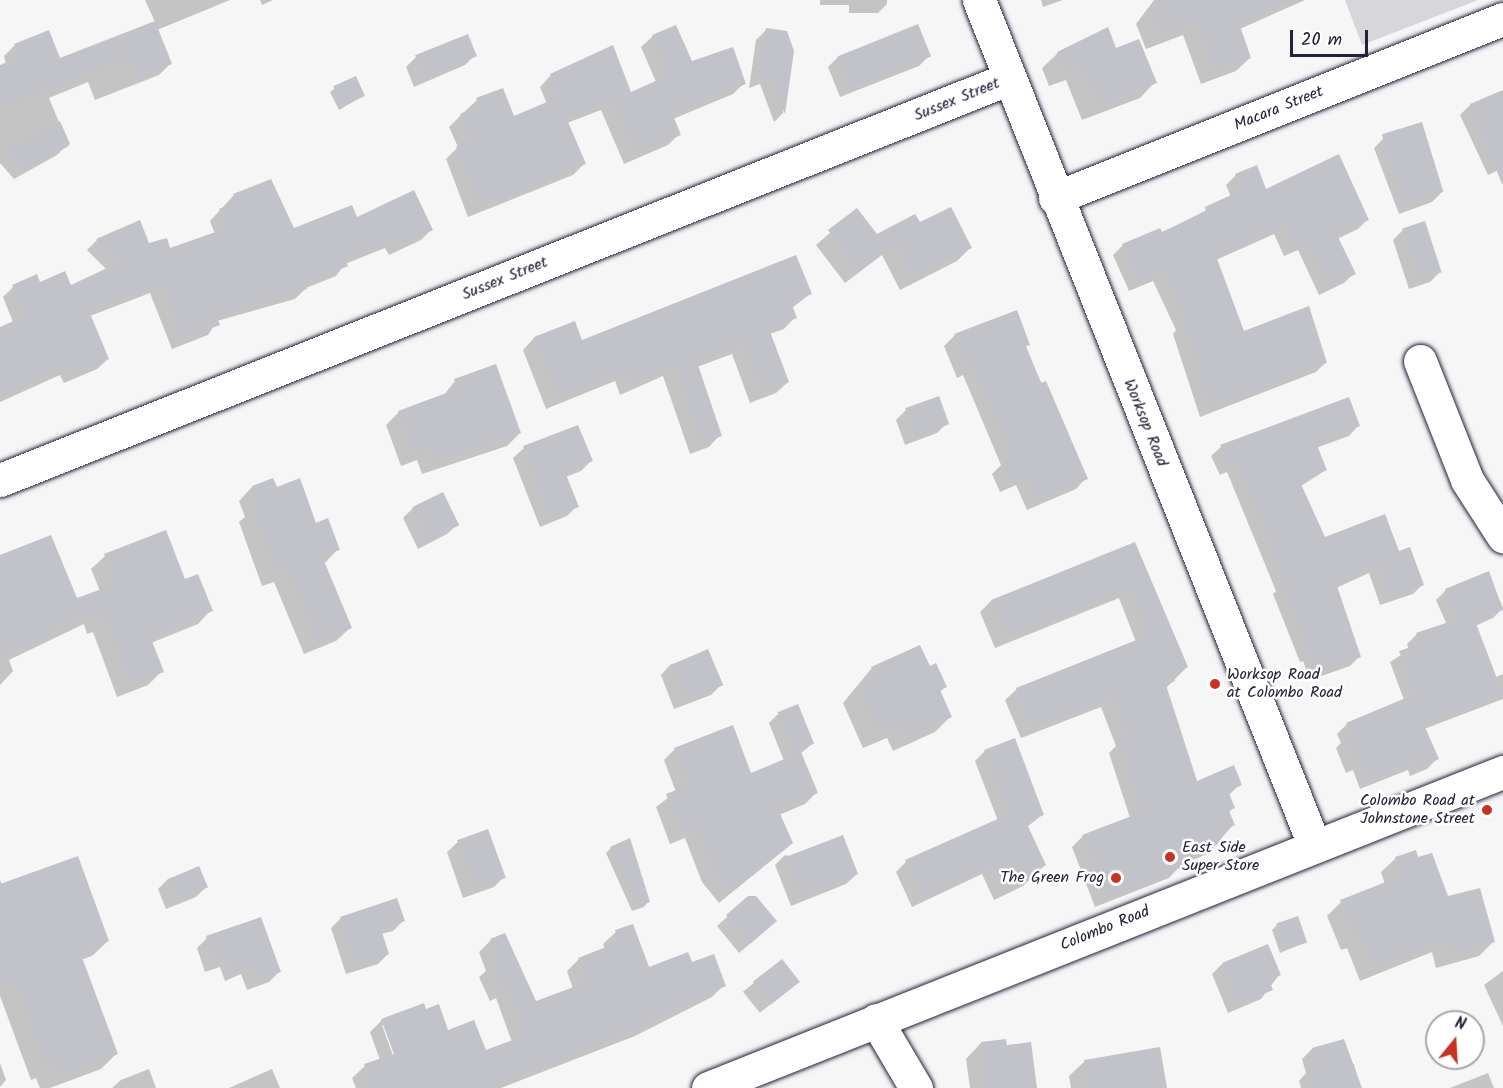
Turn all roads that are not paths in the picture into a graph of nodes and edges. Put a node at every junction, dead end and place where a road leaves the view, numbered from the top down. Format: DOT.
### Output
graph roads {
  1 [pos="979,0"];
  2 [pos="1503,19"];
  3 [pos="1010,78"];
  4 [pos="1055,198"];
  5 [pos="1420,361"];
  6 [pos="0,480"];
  7 [pos="1503,536"];
  8 [pos="1503,772"];
  9 [pos="1314,846"];
  10 [pos="876,1020"];
  11 [pos="708,1088"];
  12 [pos="916,1088"];
  1 -- 3 [label="street, Worksop Road"];
  2 -- 4 [label="street, Macara Street"];
  3 -- 4 [label="street, Worksop Road"];
  3 -- 6 [label="street, Sussex Street"];
  4 -- 9 [label="street, Worksop Road"];
  5 -- 7 [label="street"];
  8 -- 9 [label="street, Colombo Road"];
  9 -- 10 [label="street, Colombo Road"];
  10 -- 11 [label="street, Colombo Road"];
  10 -- 12 [label="street"];
}
